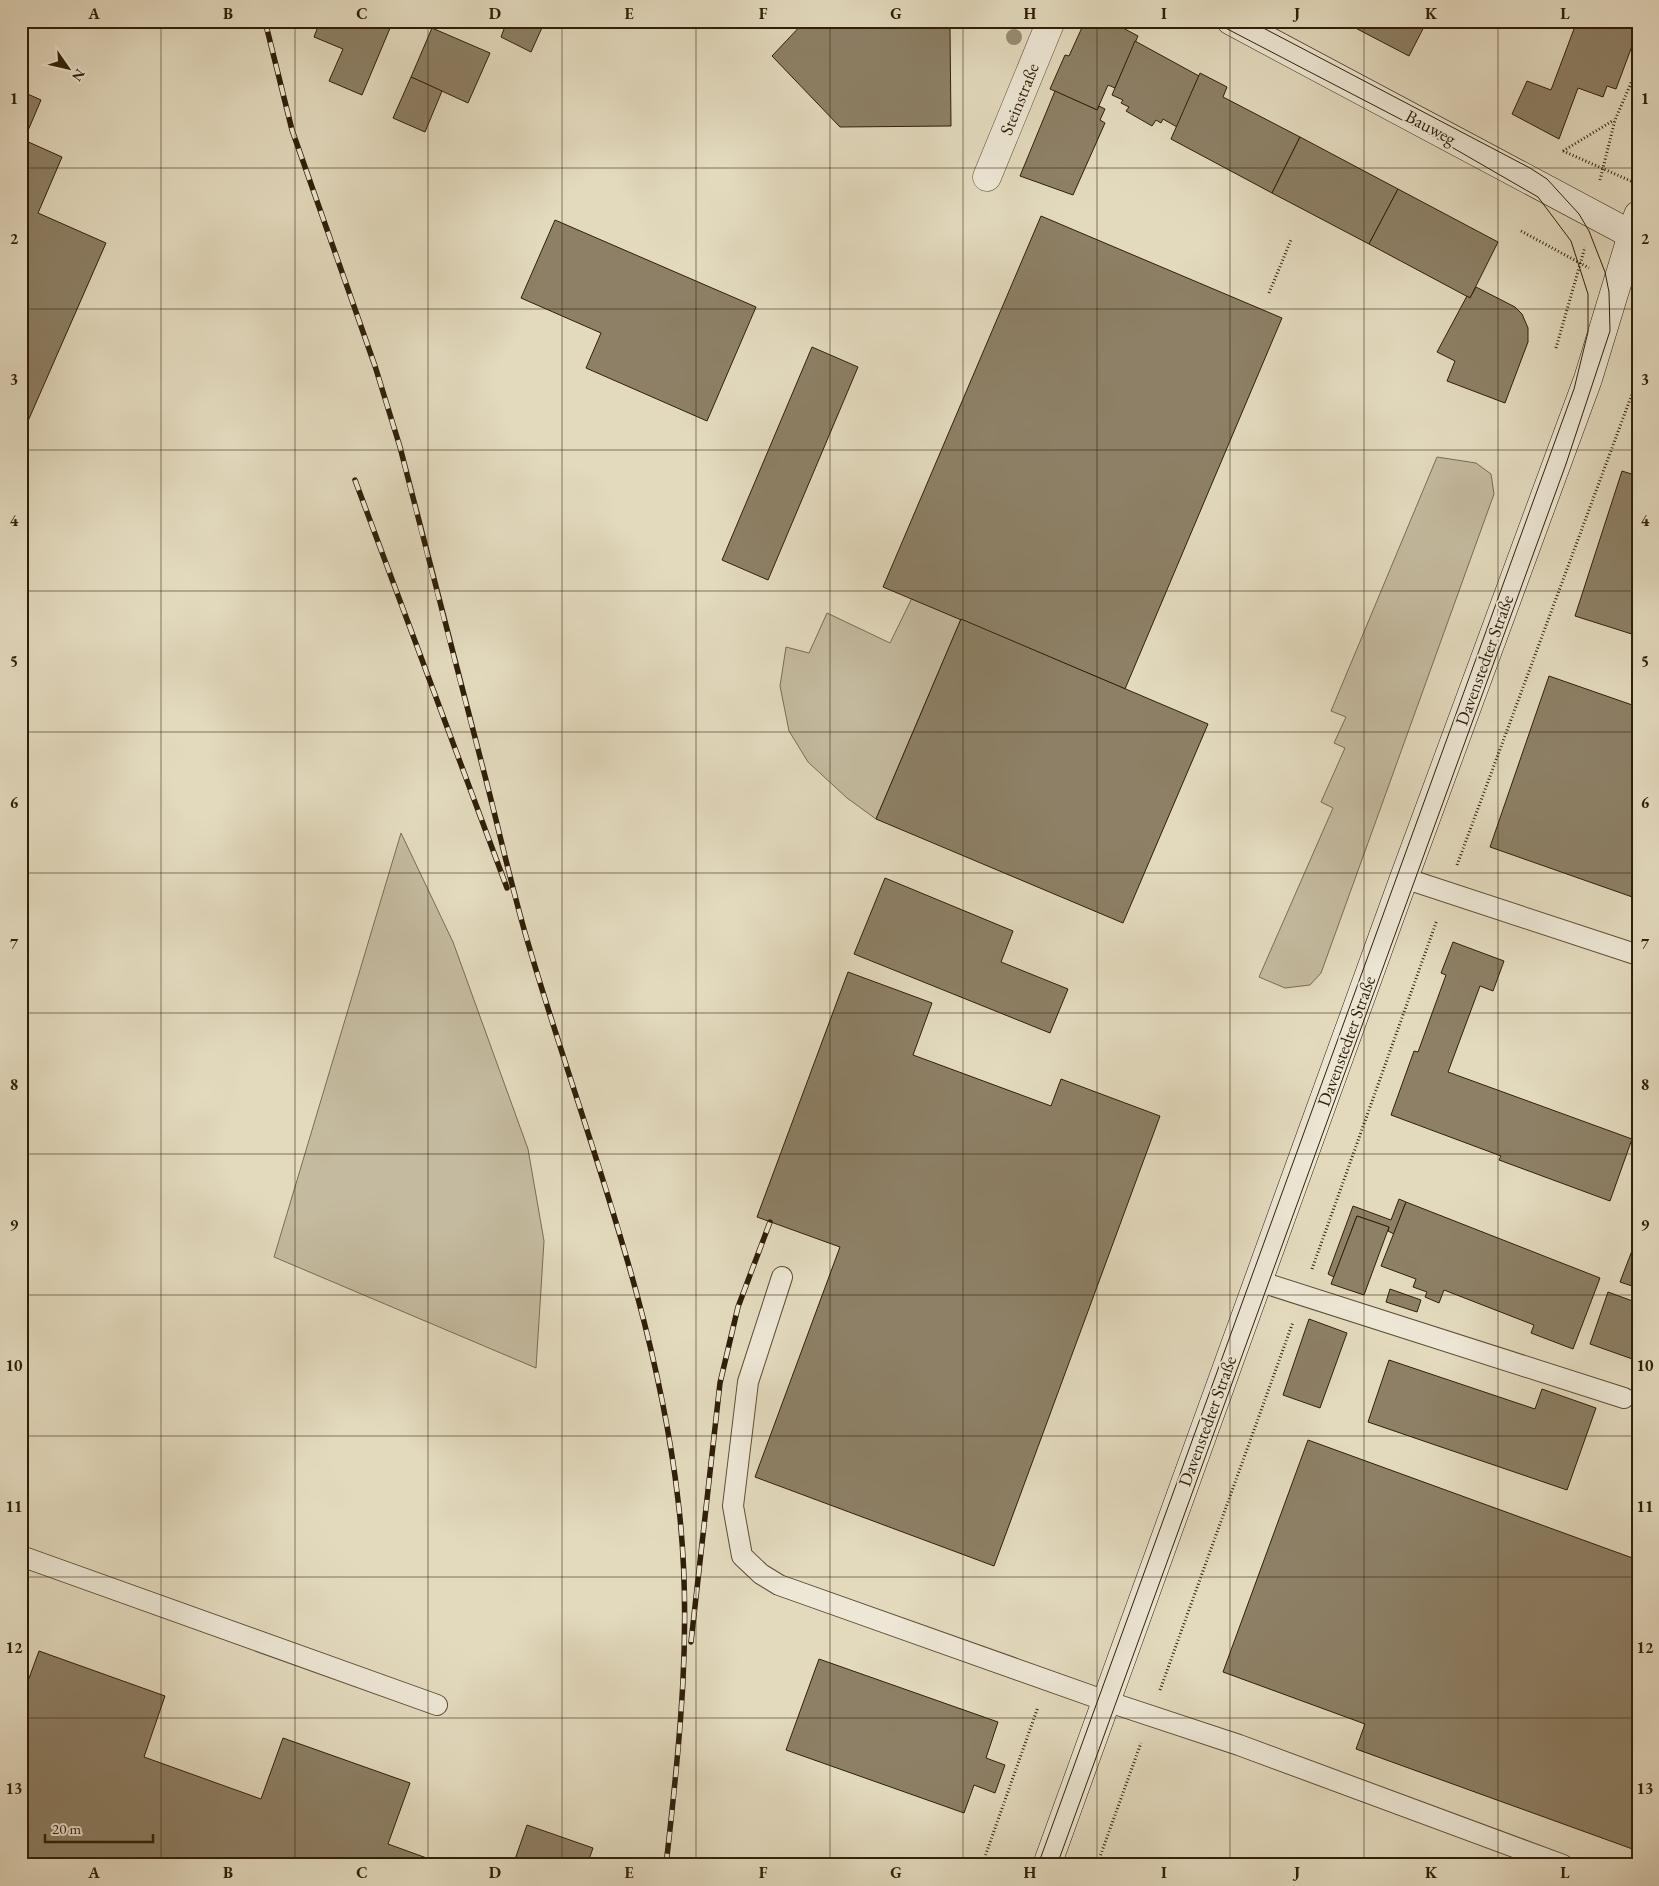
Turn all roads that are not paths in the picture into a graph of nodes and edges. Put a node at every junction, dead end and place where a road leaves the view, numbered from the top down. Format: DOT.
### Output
graph roads {
  1 [pos="1051,21"];
  2 [pos="1231,21"];
  3 [pos="987,177"];
  4 [pos="1635,229"];
  5 [pos="1404,878"];
  6 [pos="1638,955"];
  7 [pos="782,1277"];
  8 [pos="1258,1281"];
  9 [pos="1624,1398"];
  10 [pos="21,1556"];
  11 [pos="1106,1702"];
  12 [pos="437,1705"];
  13 [pos="1047,1865"];
  14 [pos="1563,1865"];
  1 -- 3 [label="street, Steinstraße"];
  2 -- 4 [label="street, Bauweg"];
  4 -- 5 [label="street, Davenstedter Straße"];
  5 -- 6 [label="lane"];
  5 -- 8 [label="street, Davenstedter Straße"];
  7 -- 11 [label="lane"];
  8 -- 9 [label="lane"];
  8 -- 11 [label="street, Davenstedter Straße"];
  10 -- 12 [label="lane"];
  11 -- 13 [label="street, Davenstedter Straße"];
  11 -- 14 [label="lane"];
}
